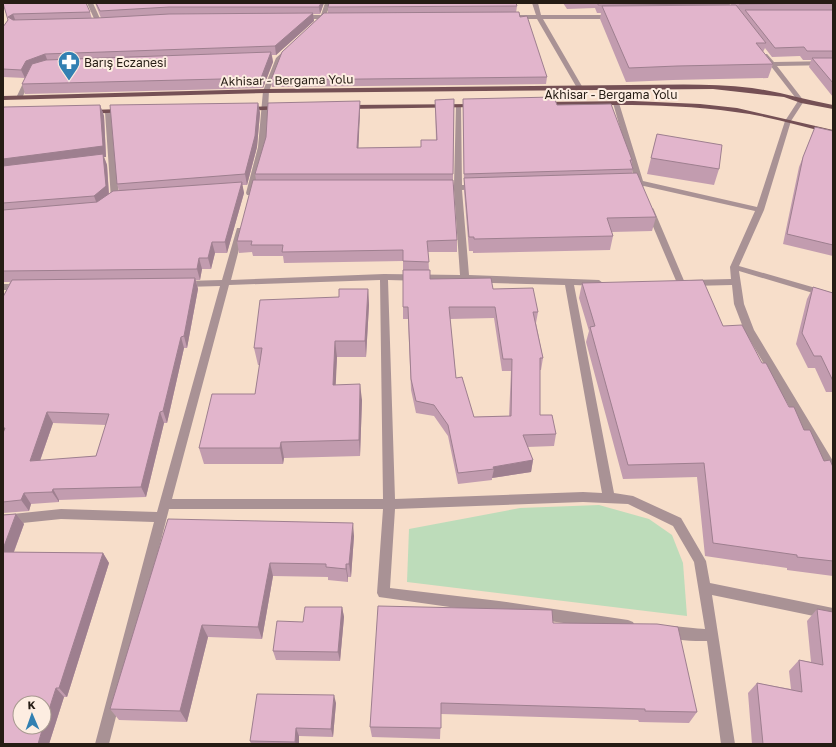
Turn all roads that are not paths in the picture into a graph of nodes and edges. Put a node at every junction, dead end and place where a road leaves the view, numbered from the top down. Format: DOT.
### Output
graph roads {
  1 [pos="90,3"];
  2 [pos="328,3"];
  3 [pos="535,3"];
  4 [pos="618,16"];
  5 [pos="293,17"];
  6 [pos="323,17"];
  7 [pos="338,17"];
  8 [pos="508,17"];
  9 [pos="540,17"];
  10 [pos="107,22"];
  11 [pos="91,23"];
  12 [pos="99,23"];
  13 [pos="312,27"];
  14 [pos="296,43"];
  15 [pos="763,52"];
  16 [pos="279,58"];
  17 [pos="271,59"];
  18 [pos="833,63"];
  19 [pos="772,64"];
  20 [pos="32,72"];
  21 [pos="580,88"];
  22 [pos="266,91"];
  23 [pos="3,98"];
  24 [pos="19,98"];
  25 [pos="801,101"];
  26 [pos="616,103"];
  27 [pos="537,104"];
  28 [pos="482,105"];
  29 [pos="458,106"];
  30 [pos="342,107"];
  31 [pos="833,107"];
  32 [pos="288,108"];
  33 [pos="241,109"];
  34 [pos="264,109"];
  35 [pos="131,111"];
  36 [pos="78,112"];
  37 [pos="108,112"];
  38 [pos="788,121"];
  39 [pos="833,132"];
  40 [pos="623,183"];
  41 [pos="638,183"];
  42 [pos="482,187"];
  43 [pos="434,188"];
  44 [pos="458,188"];
  45 [pos="130,198"];
  46 [pos="247,202"];
  47 [pos="760,210"];
  48 [pos="243,217"];
  49 [pos="734,267"];
  50 [pos="384,277"];
  51 [pos="465,278"];
  52 [pos="736,282"];
  53 [pos="569,283"];
  54 [pos="609,283"];
  55 [pos="178,284"];
  56 [pos="225,284"];
  57 [pos="27,286"];
  58 [pos="3,287"];
  59 [pos="833,296"];
  60 [pos="833,471"];
  61 [pos="609,499"];
  62 [pos="165,504"];
  63 [pos="388,504"];
  64 [pos="161,517"];
  65 [pos="3,520"];
  66 [pos="705,588"];
  67 [pos="833,614"];
  68 [pos="713,635"];
  69 [pos="102,744"];
  70 [pos="728,744"];
  1 -- 12 [label="street"];
  2 -- 6 [label="street"];
  3 -- 9 [label="street"];
  4 -- 9 [label="street"];
  5 -- 6 [label="street"];
  6 -- 7 [label="street"];
  6 -- 13 [label="street"];
  8 -- 9 [label="street"];
  9 -- 21 [label="street"];
  10 -- 12 [label="street"];
  11 -- 12 [label="street"];
  14 -- 16 [label="street"];
  15 -- 19 [label="street"];
  16 -- 17 [label="street"];
  16 -- 22 [label="street"];
  18 -- 19 [label="street"];
  19 -- 25 [label="street"];
  20 -- 24 [label="street"];
  21 -- 22 [label="main road, Akhisar - Bergama Yolu"];
  21 -- 25 [label="main road, Akhisar - Bergama Yolu"];
  22 -- 24 [label="main road, Akhisar - Bergama Yolu"];
  22 -- 34 [label="street"];
  23 -- 24 [label="main road, Akhisar - Bergama Yolu"];
  25 -- 31 [label="main road, Akhisar - Bergama Yolu"];
  25 -- 38 [label="street"];
  26 -- 27 [label="main road, Akhisar - Bergama Yolu"];
  26 -- 38 [label="main road, Akhisar - Bergama Yolu"];
  26 -- 41 [label="street"];
  28 -- 29 [label="main road"];
  29 -- 30 [label="main road"];
  29 -- 44 [label="street"];
  32 -- 34 [label="main road, Akhisar - Bergama Yolu"];
  33 -- 34 [label="main road, Akhisar - Bergama Yolu"];
  34 -- 46 [label="street"];
  35 -- 37 [label="main road"];
  36 -- 37 [label="main road"];
  37 -- 45 [label="street"];
  38 -- 39 [label="main road, Akhisar - Bergama Yolu"];
  38 -- 47 [label="street"];
  40 -- 41 [label="street"];
  41 -- 47 [label="street"];
  41 -- 52 [label="street"];
  42 -- 44 [label="street"];
  43 -- 44 [label="street"];
  44 -- 51 [label="street"];
  47 -- 49 [label="street"];
  48 -- 56 [label="street"];
  49 -- 52 [label="street"];
  49 -- 59 [label="street"];
  50 -- 51 [label="street"];
  50 -- 56 [label="street"];
  50 -- 63 [label="street"];
  51 -- 53 [label="street"];
  52 -- 60 [label="street"];
  53 -- 54 [label="street"];
  53 -- 61 [label="street"];
  55 -- 56 [label="street"];
  56 -- 62 [label="street"];
  57 -- 58 [label="street"];
  61 -- 63 [label="street"];
  61 -- 66 [label="street"];
  62 -- 63 [label="street"];
  62 -- 64 [label="street"];
  63 -- 68 [label="street"];
  64 -- 65 [label="street"];
  64 -- 69 [label="street"];
  66 -- 67 [label="street"];
  66 -- 68 [label="street"];
  68 -- 70 [label="street"];
}
